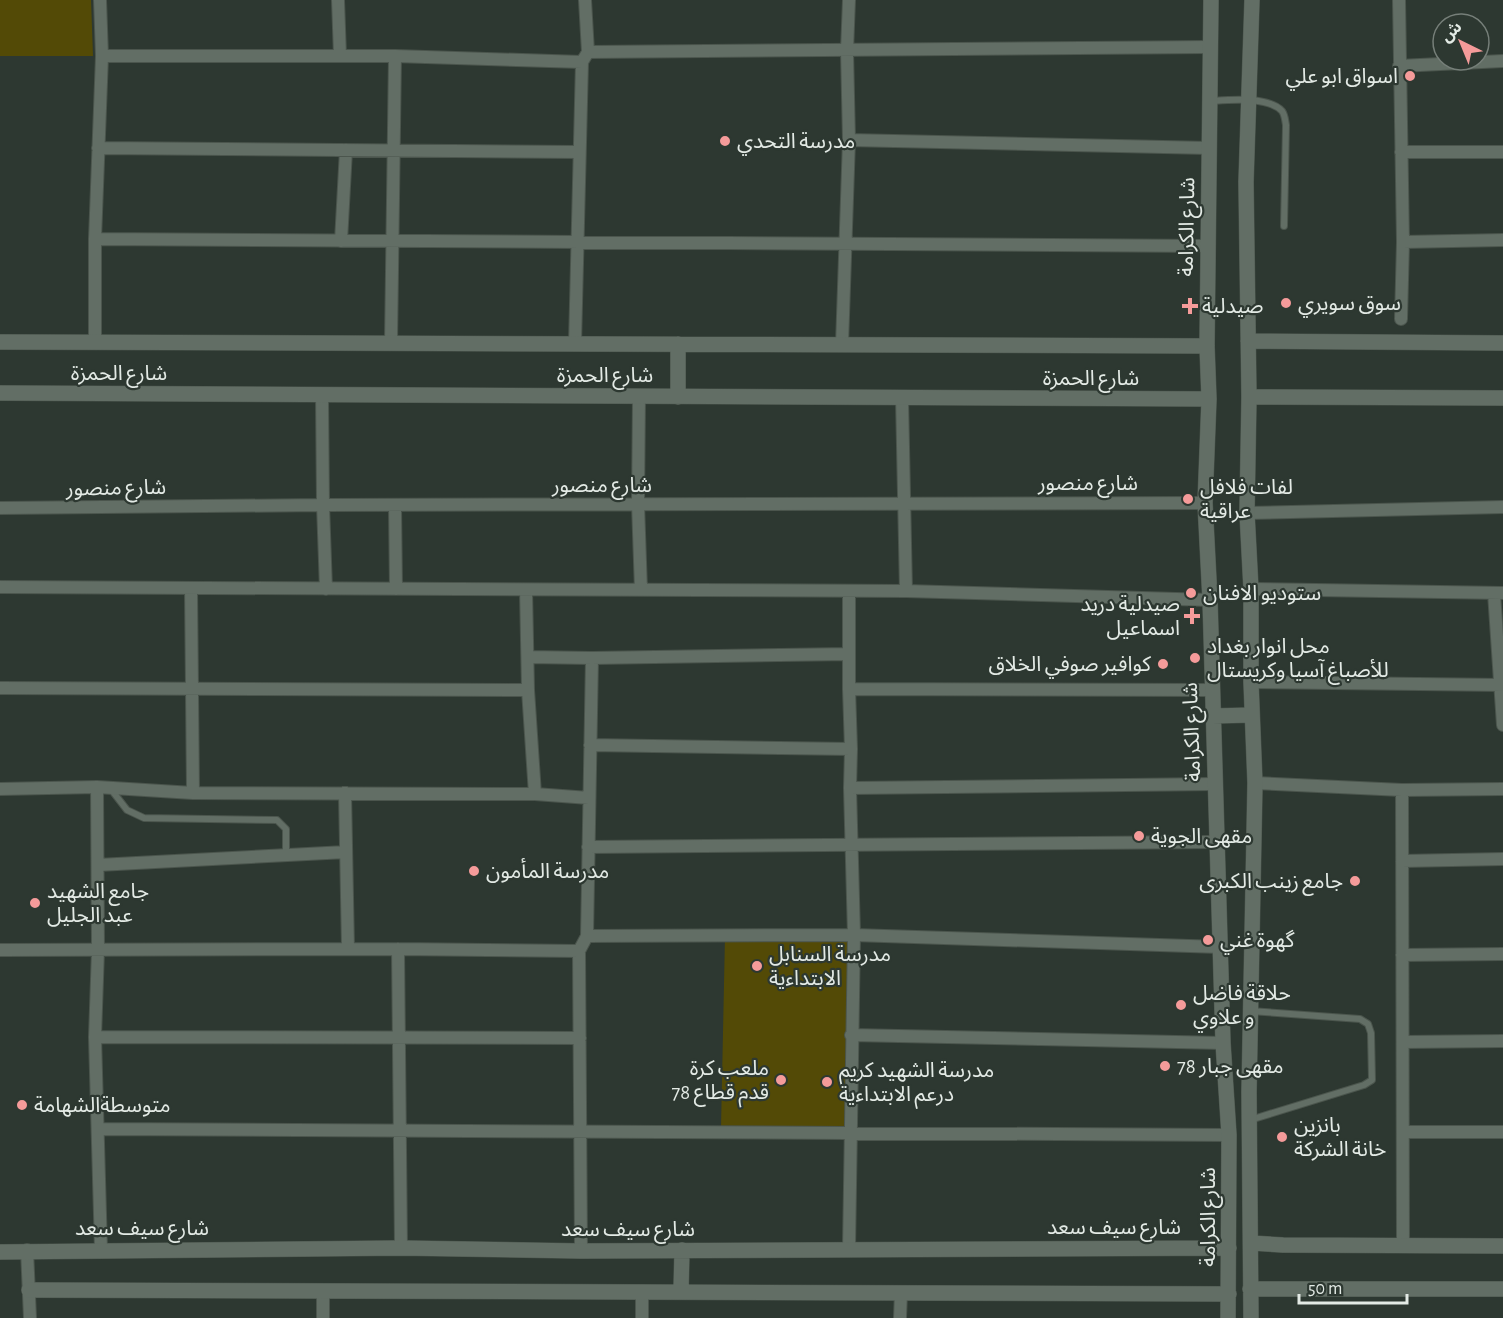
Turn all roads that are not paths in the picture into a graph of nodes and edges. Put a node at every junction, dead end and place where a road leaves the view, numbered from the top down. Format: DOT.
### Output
graph roads {
  1 [pos="100,0"];
  2 [pos="338,0"];
  3 [pos="585,0"];
  4 [pos="849,0"];
  5 [pos="1210,0"];
  6 [pos="1252,0"];
  7 [pos="1399,0"];
  8 [pos="1209,47"];
  9 [pos="847,51"];
  10 [pos="102,56"];
  11 [pos="340,56"];
  12 [pos="395,56"];
  13 [pos="585,57"];
  14 [pos="1503,61"];
  15 [pos="1399,66"];
  16 [pos="1248,100"];
  17 [pos="1209,101"];
  18 [pos="849,140"];
  19 [pos="98,148"];
  20 [pos="1209,148"];
  21 [pos="346,150"];
  22 [pos="394,151"];
  23 [pos="1401,152"];
  24 [pos="1503,152"];
  25 [pos="578,153"];
  26 [pos="1284,226"];
  27 [pos="95,239"];
  28 [pos="1503,240"];
  29 [pos="341,241"];
  30 [pos="393,241"];
  31 [pos="578,242"];
  32 [pos="1403,242"];
  33 [pos="846,244"];
  34 [pos="1208,246"];
  35 [pos="1401,319"];
  36 [pos="1248,341"];
  37 [pos="0,342"];
  38 [pos="95,343"];
  39 [pos="1503,343"];
  40 [pos="391,344"];
  41 [pos="575,344"];
  42 [pos="678,344"];
  43 [pos="842,345"];
  44 [pos="1207,346"];
  45 [pos="0,393"];
  46 [pos="322,395"];
  47 [pos="639,396"];
  48 [pos="678,397"];
  49 [pos="1249,397"];
  50 [pos="902,398"];
  51 [pos="1503,398"];
  52 [pos="1209,399"];
  53 [pos="905,503"];
  54 [pos="1205,503"];
  55 [pos="638,504"];
  56 [pos="323,505"];
  57 [pos="395,505"];
  58 [pos="1503,507"];
  59 [pos="0,508"];
  60 [pos="1246,513"];
  61 [pos="0,587"];
  62 [pos="191,588"];
  63 [pos="326,589"];
  64 [pos="396,589"];
  65 [pos="1251,589"];
  66 [pos="526,590"];
  67 [pos="641,590"];
  68 [pos="849,591"];
  69 [pos="906,591"];
  70 [pos="1499,593"];
  71 [pos="1210,600"];
  72 [pos="849,654"];
  73 [pos="528,657"];
  74 [pos="592,658"];
  75 [pos="1251,682"];
  76 [pos="1502,685"];
  77 [pos="0,688"];
  78 [pos="191,689"];
  79 [pos="849,689"];
  80 [pos="528,690"];
  81 [pos="1211,690"];
  82 [pos="1252,715"];
  83 [pos="1212,716"];
  84 [pos="1503,725"];
  85 [pos="590,745"];
  86 [pos="851,749"];
  87 [pos="1255,783"];
  88 [pos="1214,784"];
  89 [pos="97,787"];
  90 [pos="111,788"];
  91 [pos="850,788"];
  92 [pos="0,789"];
  93 [pos="1402,789"];
  94 [pos="1503,789"];
  95 [pos="194,793"];
  96 [pos="345,793"];
  97 [pos="535,794"];
  98 [pos="589,798"];
  99 [pos="1216,842"];
  100 [pos="850,846"];
  101 [pos="588,847"];
  102 [pos="346,852"];
  103 [pos="286,855"];
  104 [pos="1503,859"];
  105 [pos="1402,861"];
  106 [pos="98,865"];
  107 [pos="854,935"];
  108 [pos="587,936"];
  109 [pos="1220,947"];
  110 [pos="348,949"];
  111 [pos="398,949"];
  112 [pos="0,950"];
  113 [pos="98,950"];
  114 [pos="579,951"];
  115 [pos="1503,954"];
  116 [pos="1402,955"];
  117 [pos="1250,1011"];
  118 [pos="851,1035"];
  119 [pos="95,1036"];
  120 [pos="399,1038"];
  121 [pos="580,1038"];
  122 [pos="1503,1041"];
  123 [pos="1403,1042"];
  124 [pos="1223,1043"];
  125 [pos="1250,1120"];
  126 [pos="98,1130"];
  127 [pos="399,1130"];
  128 [pos="580,1131"];
  129 [pos="849,1132"];
  130 [pos="1403,1132"];
  131 [pos="1503,1132"];
  132 [pos="1228,1135"];
  133 [pos="1251,1243"];
  134 [pos="1403,1246"];
  135 [pos="1503,1246"];
  136 [pos="400,1248"];
  137 [pos="849,1248"];
  138 [pos="1229,1248"];
  139 [pos="27,1250"];
  140 [pos="101,1250"];
  141 [pos="682,1250"];
  142 [pos="581,1251"];
  143 [pos="0,1252"];
  144 [pos="1250,1289"];
  145 [pos="1503,1289"];
  146 [pos="29,1290"];
  147 [pos="323,1291"];
  148 [pos="642,1291"];
  149 [pos="681,1291"];
  150 [pos="901,1292"];
  151 [pos="1229,1294"];
  152 [pos="30,1318"];
  153 [pos="323,1318"];
  154 [pos="642,1318"];
  155 [pos="900,1318"];
  156 [pos="1228,1318"];
  157 [pos="1251,1318"];
  1 -- 10 [label="street"];
  2 -- 11 [label="street"];
  3 -- 13 [label="street"];
  4 -- 9 [label="street"];
  5 -- 8 [label="street, شارع الكرامة"];
  6 -- 16 [label="street, شارع الكرامة"];
  7 -- 15 [label="street"];
  8 -- 9 [label="street"];
  8 -- 17 [label="street, شارع الكرامة"];
  9 -- 13 [label="street"];
  9 -- 18 [label="street"];
  10 -- 11 [label="street"];
  10 -- 19 [label="street"];
  11 -- 12 [label="street"];
  12 -- 13 [label="street"];
  12 -- 22 [label="street"];
  13 -- 25 [label="street"];
  14 -- 15 [label="street"];
  15 -- 23 [label="street"];
  16 -- 17 [label="lane"];
  16 -- 26 [label="lane"];
  16 -- 36 [label="street, شارع الكرامة"];
  17 -- 20 [label="street, شارع الكرامة"];
  18 -- 20 [label="street"];
  18 -- 33 [label="street"];
  19 -- 21 [label="street"];
  19 -- 27 [label="street"];
  20 -- 34 [label="street, شارع الكرامة"];
  21 -- 22 [label="street"];
  21 -- 29 [label="street"];
  22 -- 25 [label="street"];
  22 -- 30 [label="street"];
  23 -- 24 [label="street"];
  23 -- 32 [label="street"];
  25 -- 31 [label="street"];
  27 -- 29 [label="street"];
  27 -- 38 [label="street"];
  28 -- 32 [label="street"];
  29 -- 30 [label="street"];
  30 -- 31 [label="street"];
  30 -- 40 [label="street"];
  31 -- 33 [label="street"];
  31 -- 41 [label="street"];
  32 -- 35 [label="street"];
  33 -- 34 [label="street"];
  33 -- 43 [label="street"];
  34 -- 44 [label="street, شارع الكرامة"];
  36 -- 39 [label="street"];
  36 -- 49 [label="street, شارع الكرامة"];
  37 -- 38 [label="street, شارع الحمزة"];
  38 -- 40 [label="street, شارع الحمزة"];
  40 -- 41 [label="street, شارع الحمزة"];
  41 -- 42 [label="street, شارع الحمزة"];
  42 -- 43 [label="street, شارع الحمزة"];
  42 -- 48 [label="street"];
  43 -- 44 [label="street, شارع الحمزة"];
  44 -- 52 [label="street, شارع الكرامة"];
  45 -- 46 [label="street, شارع الحمزة"];
  46 -- 47 [label="street, شارع الحمزة"];
  46 -- 56 [label="street"];
  47 -- 48 [label="street, شارع الحمزة"];
  47 -- 55 [label="street"];
  48 -- 50 [label="street, شارع الحمزة"];
  49 -- 51 [label="street"];
  49 -- 60 [label="street, شارع الكرامة"];
  50 -- 52 [label="street, شارع الحمزة"];
  50 -- 53 [label="street"];
  52 -- 54 [label="street, شارع الكرامة"];
  53 -- 54 [label="street, شارع منصور"];
  53 -- 55 [label="street, شارع منصور"];
  53 -- 69 [label="street"];
  54 -- 71 [label="street, شارع الكرامة"];
  55 -- 57 [label="street, شارع منصور"];
  55 -- 67 [label="street"];
  56 -- 57 [label="street, شارع منصور"];
  56 -- 59 [label="street, شارع منصور"];
  56 -- 63 [label="street"];
  57 -- 64 [label="street"];
  58 -- 60 [label="street"];
  60 -- 65 [label="street, شارع الكرامة"];
  61 -- 62 [label="street"];
  62 -- 63 [label="street"];
  62 -- 78 [label="street"];
  63 -- 64 [label="street"];
  64 -- 66 [label="street"];
  65 -- 70 [label="street"];
  65 -- 75 [label="street, شارع الكرامة"];
  66 -- 67 [label="street"];
  66 -- 73 [label="street"];
  67 -- 68 [label="street"];
  68 -- 69 [label="street"];
  68 -- 72 [label="street"];
  69 -- 71 [label="street"];
  70 -- 76 [label="street"];
  71 -- 81 [label="street, شارع الكرامة"];
  72 -- 74 [label="street"];
  72 -- 79 [label="street"];
  73 -- 74 [label="street"];
  73 -- 80 [label="street"];
  74 -- 85 [label="street"];
  75 -- 76 [label="street"];
  75 -- 82 [label="street, شارع الكرامة"];
  76 -- 84 [label="street"];
  77 -- 78 [label="street"];
  78 -- 80 [label="street"];
  78 -- 95 [label="street"];
  79 -- 81 [label="street"];
  79 -- 86 [label="street"];
  80 -- 97 [label="street"];
  81 -- 83 [label="street, شارع الكرامة"];
  82 -- 83 [label="street"];
  82 -- 87 [label="street, شارع الكرامة"];
  83 -- 88 [label="street, شارع الكرامة"];
  85 -- 86 [label="street"];
  85 -- 98 [label="street"];
  86 -- 91 [label="street"];
  87 -- 93 [label="street"];
  87 -- 117 [label="street, شارع الكرامة"];
  88 -- 91 [label="street"];
  88 -- 99 [label="street, شارع الكرامة"];
  89 -- 90 [label="street"];
  89 -- 92 [label="street"];
  89 -- 106 [label="street"];
  90 -- 95 [label="street"];
  90 -- 103 [label="lane"];
  91 -- 100 [label="street"];
  93 -- 94 [label="street"];
  93 -- 105 [label="street"];
  95 -- 96 [label="street"];
  96 -- 97 [label="street"];
  96 -- 102 [label="street"];
  97 -- 98 [label="street"];
  98 -- 101 [label="street"];
  99 -- 100 [label="street"];
  99 -- 109 [label="street, شارع الكرامة"];
  100 -- 101 [label="street"];
  100 -- 107 [label="street"];
  101 -- 108 [label="street"];
  102 -- 103 [label="street"];
  102 -- 110 [label="street"];
  103 -- 106 [label="street"];
  104 -- 105 [label="street"];
  105 -- 116 [label="street"];
  106 -- 113 [label="street"];
  107 -- 108 [label="street"];
  107 -- 109 [label="street"];
  107 -- 118 [label="street"];
  108 -- 114 [label="street"];
  109 -- 124 [label="street, شارع الكرامة"];
  110 -- 111 [label="street"];
  110 -- 113 [label="street"];
  111 -- 114 [label="street"];
  111 -- 120 [label="street"];
  112 -- 113 [label="street"];
  113 -- 119 [label="street"];
  114 -- 121 [label="street"];
  115 -- 116 [label="street"];
  116 -- 123 [label="street"];
  117 -- 125 [label="street, شارع الكرامة"];
  117 -- 125 [label="lane"];
  118 -- 124 [label="street"];
  118 -- 129 [label="street"];
  119 -- 120 [label="street"];
  119 -- 126 [label="street"];
  120 -- 121 [label="street"];
  120 -- 127 [label="street"];
  121 -- 128 [label="street"];
  122 -- 123 [label="street"];
  123 -- 130 [label="street"];
  124 -- 132 [label="street, شارع الكرامة"];
  125 -- 133 [label="street, شارع الكرامة"];
  126 -- 127 [label="street"];
  126 -- 140 [label="street"];
  127 -- 128 [label="street"];
  127 -- 136 [label="street"];
  128 -- 129 [label="street"];
  128 -- 142 [label="street"];
  129 -- 132 [label="street"];
  129 -- 137 [label="street"];
  130 -- 131 [label="street"];
  130 -- 134 [label="street"];
  132 -- 138 [label="street, شارع الكرامة"];
  133 -- 134 [label="street"];
  133 -- 144 [label="street, شارع الكرامة"];
  134 -- 135 [label="street"];
  136 -- 140 [label="street, شارع سيف سعد"];
  136 -- 142 [label="street, شارع سيف سعد"];
  137 -- 138 [label="street, شارع سيف سعد"];
  137 -- 141 [label="street, شارع سيف سعد"];
  138 -- 151 [label="street, شارع الكرامة"];
  139 -- 140 [label="street, شارع سيف سعد"];
  139 -- 143 [label="street, شارع سيف سعد"];
  139 -- 146 [label="street"];
  141 -- 142 [label="street, شارع سيف سعد"];
  141 -- 149 [label="street"];
  144 -- 145 [label="street"];
  144 -- 157 [label="street, شارع الكرامة"];
  146 -- 147 [label="street"];
  146 -- 152 [label="street"];
  147 -- 148 [label="street"];
  147 -- 153 [label="street"];
  148 -- 149 [label="street"];
  148 -- 154 [label="street"];
  149 -- 150 [label="street"];
  150 -- 151 [label="street"];
  150 -- 155 [label="street"];
  151 -- 156 [label="street, شارع الكرامة"];
}
